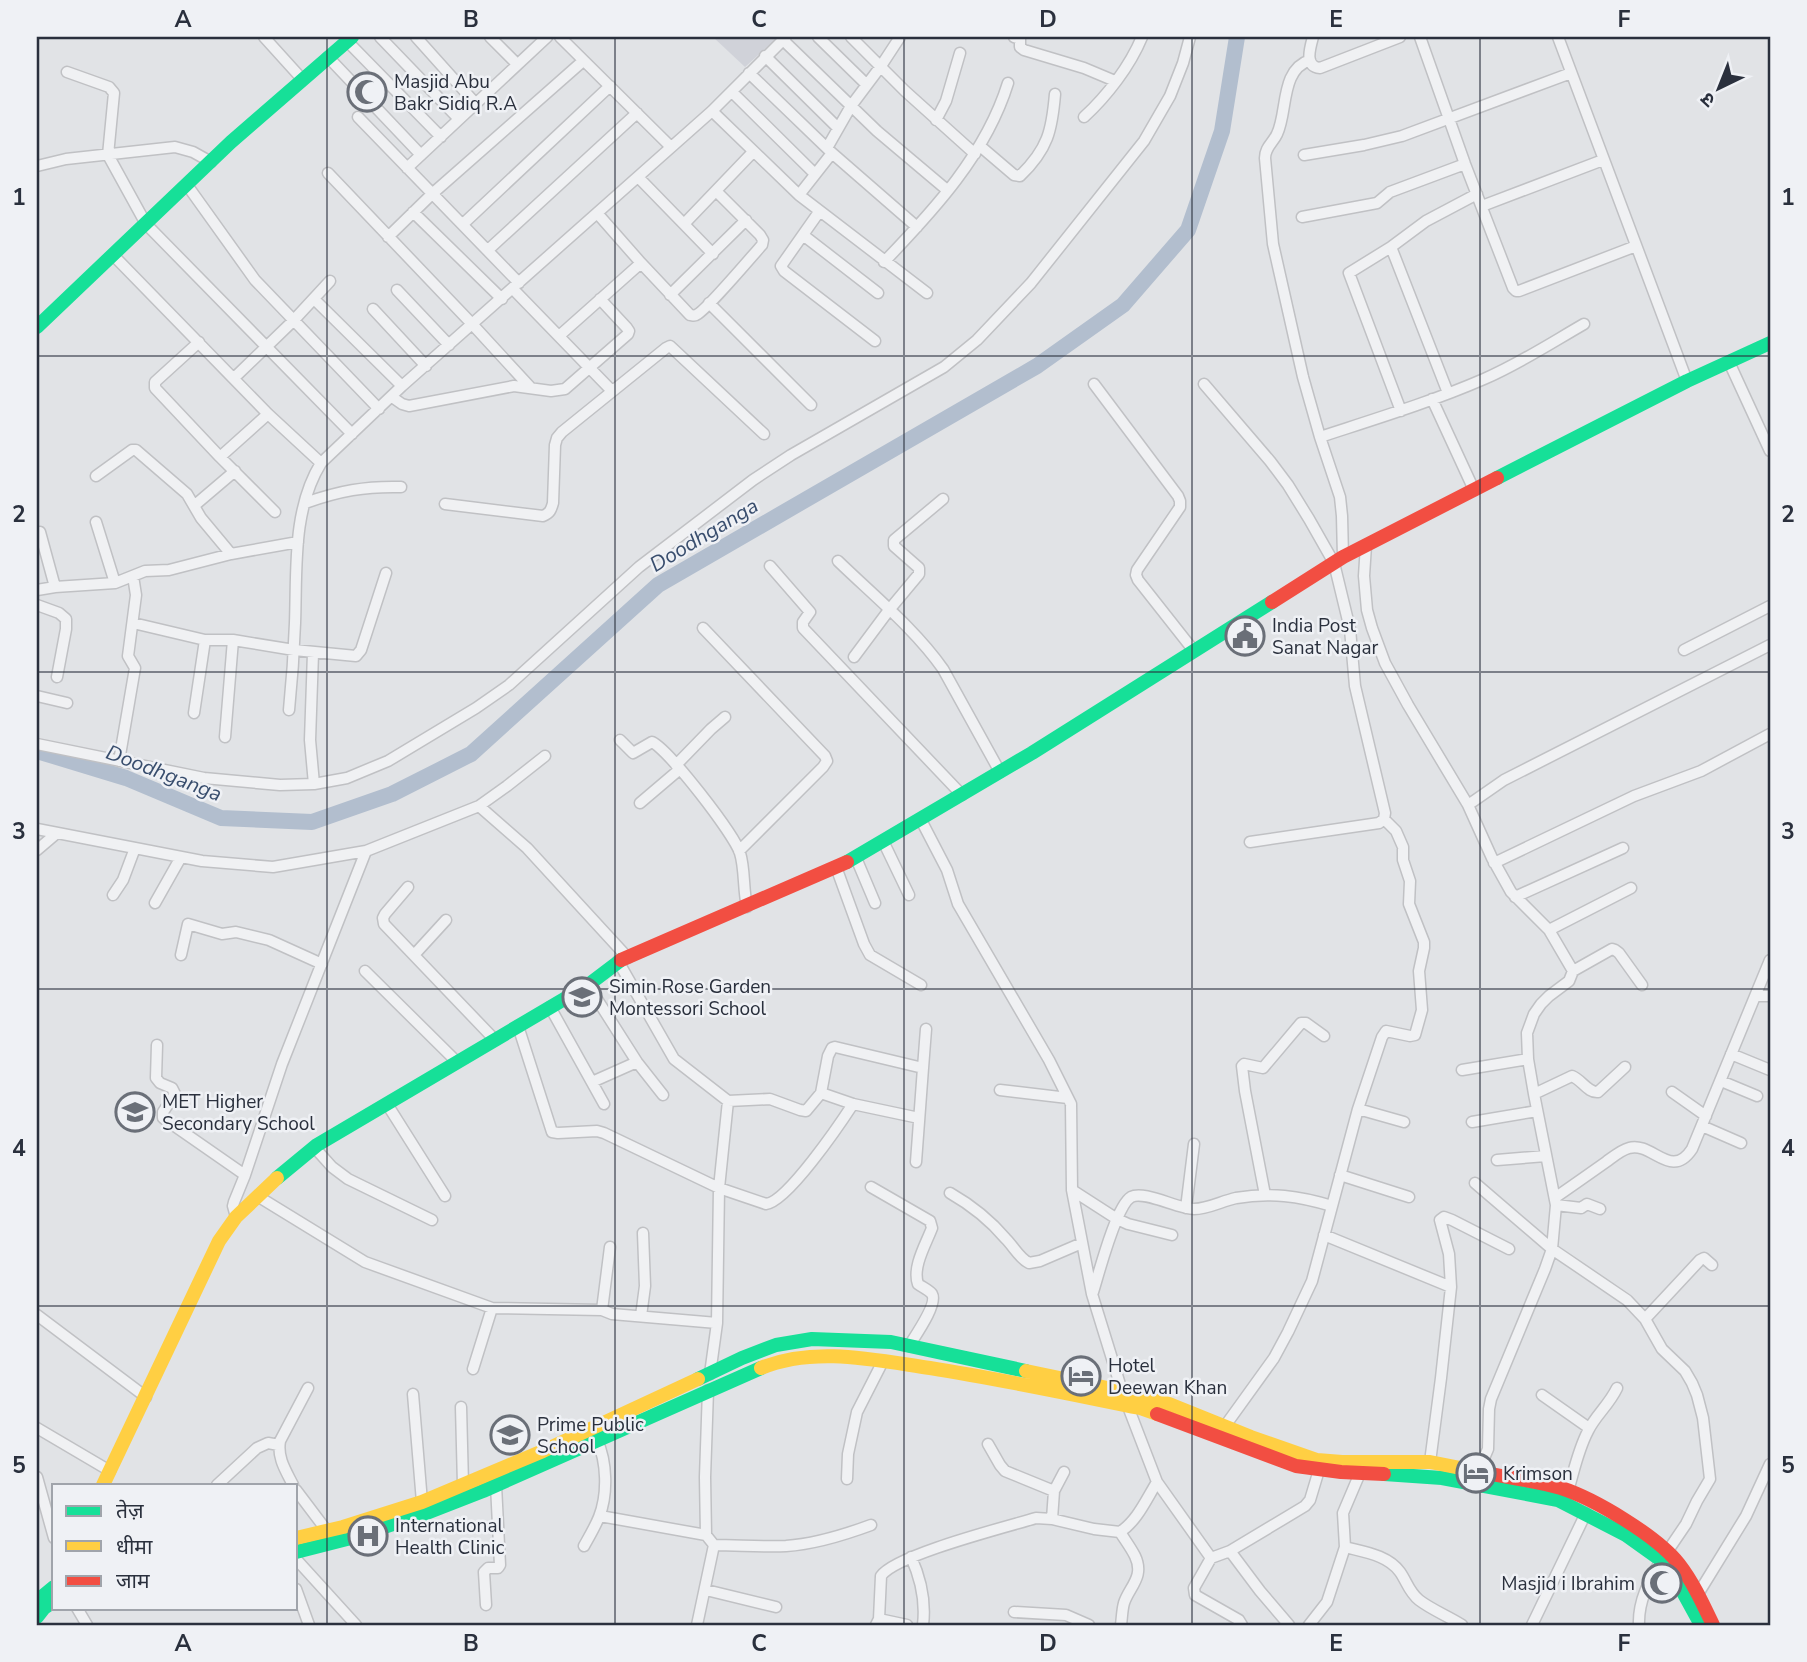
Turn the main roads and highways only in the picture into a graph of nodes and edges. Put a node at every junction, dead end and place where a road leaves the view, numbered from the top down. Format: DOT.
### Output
graph roads {
  1 [pos="350,39"];
  2 [pos="37,327"];
  3 [pos="1770,343"];
  4 [pos="1476,1478"];
  5 [pos="104,1484"];
  6 [pos="298,1538"];
  7 [pos="298,1551"];
  8 [pos="1664,1556"];
  9 [pos="52,1589"];
  10 [pos="37,1601"];
  11 [pos="52,1602"];
  12 [pos="37,1617"];
  13 [pos="1701,1625"];
  14 [pos="1713,1625"];
  1 -- 2 [label="main road"];
  3 -- 5 [label="main road"];
  4 -- 6 [label="main road"];
  4 -- 7 [label="main road"];
  4 -- 8 [label="main road"];
  4 -- 8 [label="main road"];
  8 -- 13 [label="main road"];
  8 -- 14 [label="main road"];
  9 -- 10 [label="main road"];
  11 -- 12 [label="main road"];
}
